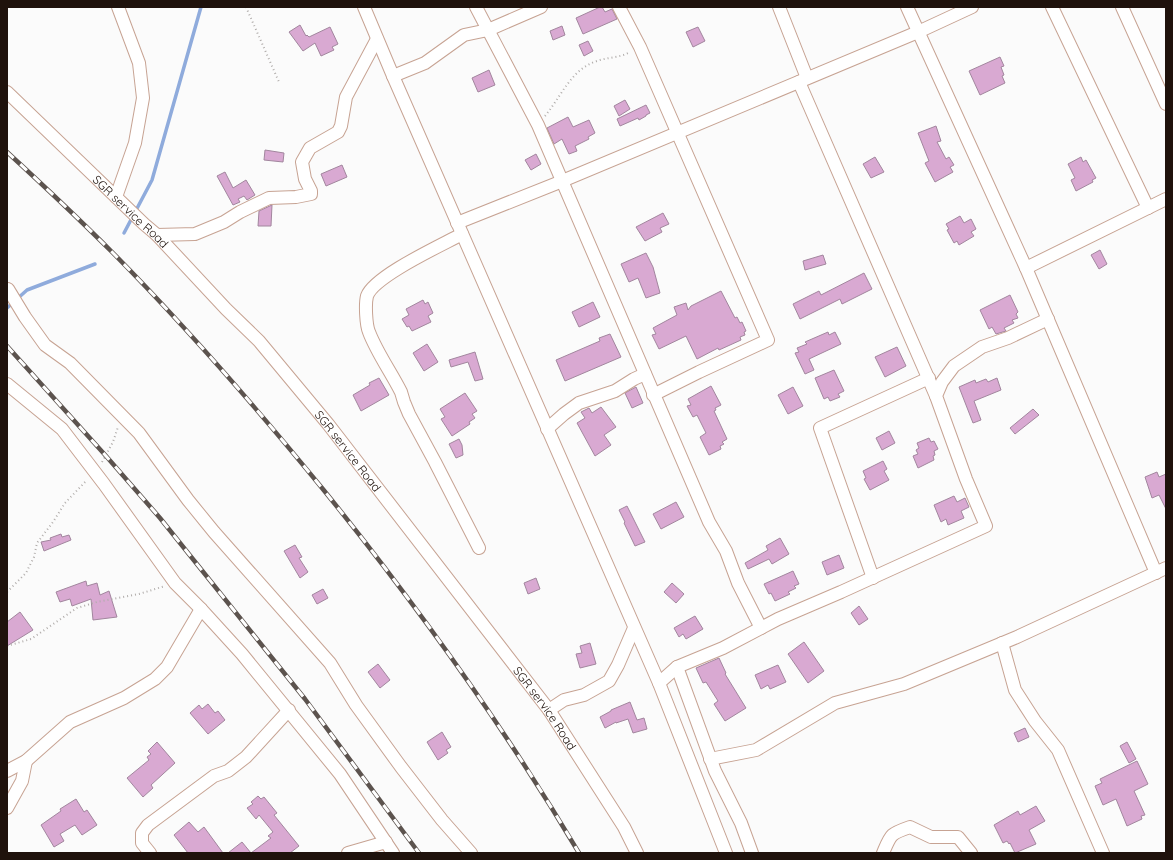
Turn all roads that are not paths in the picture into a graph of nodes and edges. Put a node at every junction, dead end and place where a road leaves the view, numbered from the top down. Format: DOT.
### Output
graph roads {
  1 [pos="118,7"];
  2 [pos="364,7"];
  3 [pos="476,7"];
  4 [pos="541,7"];
  5 [pos="619,7"];
  6 [pos="779,7"];
  7 [pos="907,7"];
  8 [pos="972,7"];
  9 [pos="1052,7"];
  10 [pos="1122,7"];
  11 [pos="488,30"];
  12 [pos="918,32"];
  13 [pos="377,39"];
  14 [pos="393,76"];
  15 [pos="803,80"];
  16 [pos="7,92"];
  17 [pos="1166,104"];
  18 [pos="677,133"];
  19 [pos="562,181"];
  20 [pos="116,197"];
  21 [pos="1166,199"];
  22 [pos="1148,208"];
  23 [pos="457,223"];
  24 [pos="462,234"];
  25 [pos="157,236"];
  26 [pos="1026,268"];
  27 [pos="8,288"];
  28 [pos="1048,318"];
  29 [pos="645,374"];
  30 [pos="929,378"];
  31 [pos="7,384"];
  32 [pos="653,395"];
  33 [pos="936,396"];
  34 [pos="547,429"];
  35 [pos="479,548"];
  36 [pos="1161,570"];
  37 [pos="873,578"];
  38 [pos="201,609"];
  39 [pos="634,628"];
  40 [pos="761,628"];
  41 [pos="1002,643"];
  42 [pos="677,667"];
  43 [pos="659,683"];
  44 [pos="290,710"];
  45 [pos="549,710"];
  46 [pos="710,759"];
  47 [pos="26,761"];
  48 [pos="7,771"];
  49 [pos="7,808"];
  50 [pos="386,842"];
  51 [pos="150,853"];
  52 [pos="348,853"];
  53 [pos="393,853"];
  54 [pos="471,853"];
  55 [pos="637,853"];
  56 [pos="726,853"];
  57 [pos="752,853"];
  58 [pos="883,853"];
  59 [pos="971,853"];
  60 [pos="1103,853"];
  1 -- 20 [label="street"];
  2 -- 13 [label="street"];
  3 -- 11 [label="street"];
  4 -- 11 [label="street"];
  5 -- 18 [label="street"];
  6 -- 15 [label="street"];
  7 -- 12 [label="street"];
  8 -- 12 [label="street"];
  9 -- 22 [label="street"];
  10 -- 17 [label="street"];
  11 -- 14 [label="street"];
  11 -- 19 [label="street"];
  12 -- 15 [label="street"];
  12 -- 26 [label="street"];
  13 -- 14 [label="street"];
  13 -- 25 [label="street"];
  14 -- 23 [label="street"];
  15 -- 18 [label="street"];
  15 -- 30 [label="street"];
  16 -- 20 [label="street, SGR service Road"];
  18 -- 19 [label="street"];
  18 -- 32 [label="street"];
  19 -- 23 [label="street"];
  19 -- 29 [label="street"];
  20 -- 25 [label="street, SGR service Road"];
  21 -- 22 [label="street"];
  22 -- 26 [label="street"];
  23 -- 24 [label="street"];
  24 -- 34 [label="street"];
  24 -- 35 [label="street"];
  25 -- 45 [label="street, SGR service Road"];
  26 -- 28 [label="street"];
  27 -- 54 [label="street"];
  28 -- 33 [label="street"];
  28 -- 36 [label="street"];
  29 -- 32 [label="street"];
  29 -- 34 [label="street"];
  30 -- 33 [label="street"];
  30 -- 37 [label="street"];
  31 -- 38 [label="street"];
  32 -- 40 [label="street"];
  33 -- 37 [label="street"];
  34 -- 39 [label="street"];
  36 -- 41 [label="street"];
  37 -- 40 [label="street"];
  38 -- 44 [label="street"];
  38 -- 47 [label="street"];
  39 -- 43 [label="street"];
  39 -- 45 [label="street"];
  40 -- 42 [label="street"];
  41 -- 46 [label="street"];
  41 -- 60 [label="street"];
  42 -- 43 [label="street"];
  42 -- 46 [label="street"];
  43 -- 56 [label="street"];
  44 -- 50 [label="street"];
  44 -- 51 [label="street"];
  45 -- 55 [label="street, SGR service Road"];
  46 -- 57 [label="street"];
  47 -- 48 [label="street"];
  47 -- 49 [label="street"];
  50 -- 52 [label="street"];
  50 -- 53 [label="street"];
  58 -- 59 [label="street"];
}
